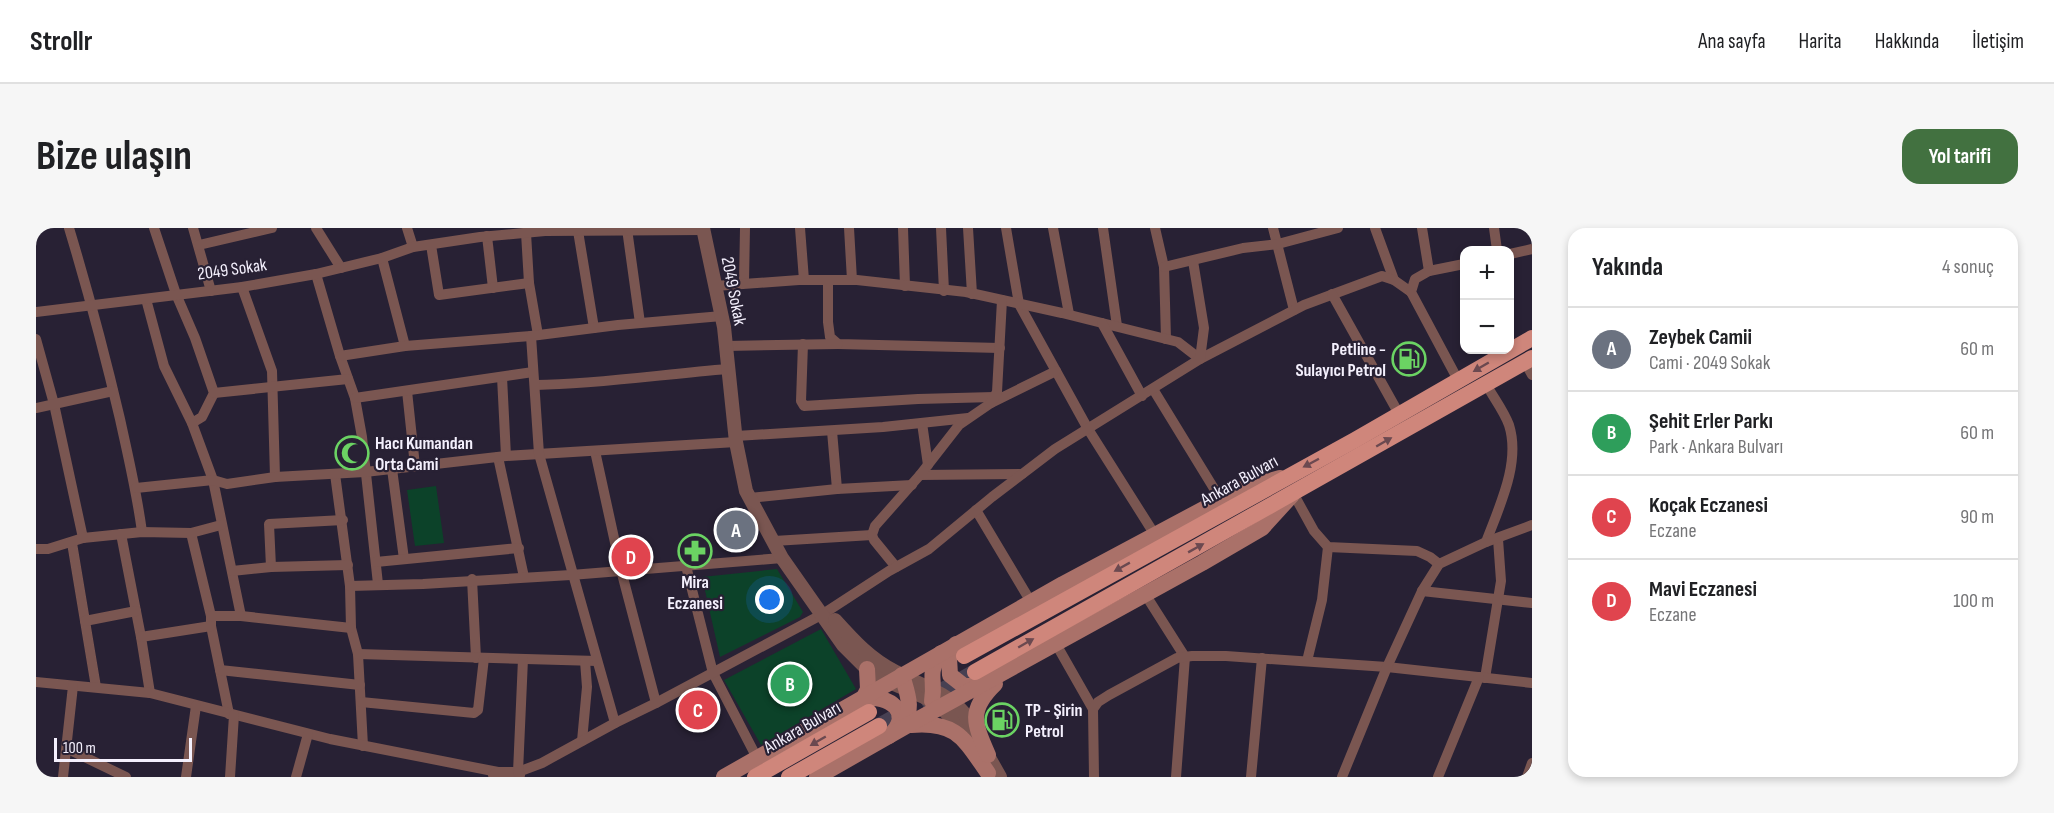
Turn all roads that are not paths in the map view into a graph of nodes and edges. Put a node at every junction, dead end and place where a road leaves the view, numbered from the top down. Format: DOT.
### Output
graph roads {
  1 [pos="69,228"];
  2 [pos="154,228"];
  3 [pos="193,228"];
  4 [pos="272,228"];
  5 [pos="316,228"];
  6 [pos="407,228"];
  7 [pos="745,228"];
  8 [pos="800,228"];
  9 [pos="849,228"];
  10 [pos="903,228"];
  11 [pos="941,228"];
  12 [pos="968,228"];
  13 [pos="1006,228"];
  14 [pos="1053,228"];
  15 [pos="1103,228"];
  16 [pos="1155,228"];
  17 [pos="1273,228"];
  18 [pos="1375,228"];
  19 [pos="1422,228"];
  20 [pos="1494,228"];
  21 [pos="614,229"];
  22 [pos="627,229"];
  23 [pos="703,229"];
  24 [pos="1331,229"];
  25 [pos="545,230"];
  26 [pos="578,231"];
  27 [pos="525,233"];
  28 [pos="482,234"];
  29 [pos="1278,244"];
  30 [pos="199,245"];
  31 [pos="431,245"];
  32 [pos="1496,246"];
  33 [pos="413,247"];
  34 [pos="1532,249"];
  35 [pos="1514,253"];
  36 [pos="382,258"];
  37 [pos="1193,261"];
  38 [pos="1460,265"];
  39 [pos="1164,267"];
  40 [pos="341,268"];
  41 [pos="1430,271"];
  42 [pos="316,274"];
  43 [pos="804,280"];
  44 [pos="828,280"];
  45 [pos="852,280"];
  46 [pos="1394,280"];
  47 [pos="529,283"];
  48 [pos="744,283"];
  49 [pos="715,286"];
  50 [pos="905,286"];
  51 [pos="242,287"];
  52 [pos="493,288"];
  53 [pos="211,291"];
  54 [pos="944,291"];
  55 [pos="1411,292"];
  56 [pos="176,294"];
  57 [pos="972,294"];
  58 [pos="1332,294"];
  59 [pos="146,299"];
  60 [pos="1002,300"];
  61 [pos="91,304"];
  62 [pos="1019,304"];
  63 [pos="1294,310"];
  64 [pos="36,312"];
  65 [pos="1069,314"];
  66 [pos="722,316"];
  67 [pos="1102,322"];
  68 [pos="640,323"];
  69 [pos="1117,326"];
  70 [pos="594,328"];
  71 [pos="534,335"];
  72 [pos="1532,338"];
  73 [pos="36,339"];
  74 [pos="1166,339"];
  75 [pos="803,344"];
  76 [pos="838,344"];
  77 [pos="405,346"];
  78 [pos="726,346"];
  79 [pos="1000,348"];
  80 [pos="340,356"];
  81 [pos="1200,359"];
  82 [pos="1530,365"];
  83 [pos="729,369"];
  84 [pos="1056,371"];
  85 [pos="533,372"];
  86 [pos="502,377"];
  87 [pos="348,379"];
  88 [pos="1458,380"];
  89 [pos="1486,384"];
  90 [pos="536,385"];
  91 [pos="272,387"];
  92 [pos="1154,389"];
  93 [pos="113,391"];
  94 [pos="406,391"];
  95 [pos="214,393"];
  96 [pos="1142,396"];
  97 [pos="355,398"];
  98 [pos="992,400"];
  99 [pos="54,404"];
  100 [pos="36,408"];
  101 [pos="1399,414"];
  102 [pos="971,418"];
  103 [pos="192,423"];
  104 [pos="922,423"];
  105 [pos="1088,429"];
  106 [pos="832,431"];
  107 [pos="736,439"];
  108 [pos="595,451"];
  109 [pos="539,454"];
  110 [pos="502,456"];
  111 [pos="928,465"];
  112 [pos="415,466"];
  113 [pos="392,469"];
  114 [pos="365,472"];
  115 [pos="335,474"];
  116 [pos="1022,474"];
  117 [pos="920,475"];
  118 [pos="1288,475"];
  119 [pos="275,477"];
  120 [pos="213,480"];
  121 [pos="912,485"];
  122 [pos="136,488"];
  123 [pos="837,489"];
  124 [pos="1293,493"];
  125 [pos="750,498"];
  126 [pos="1221,501"];
  127 [pos="976,510"];
  128 [pos="343,520"];
  129 [pos="221,525"];
  130 [pos="1532,525"];
  131 [pos="142,532"];
  132 [pos="191,533"];
  133 [pos="121,534"];
  134 [pos="872,535"];
  135 [pos="1155,535"];
  136 [pos="83,538"];
  137 [pos="1498,539"];
  138 [pos="774,541"];
  139 [pos="1486,542"];
  140 [pos="72,543"];
  141 [pos="519,548"];
  142 [pos="1328,548"];
  143 [pos="36,549"];
  144 [pos="782,558"];
  145 [pos="404,559"];
  146 [pos="376,562"];
  147 [pos="1439,564"];
  148 [pos="348,565"];
  149 [pos="686,566"];
  150 [pos="271,567"];
  151 [pos="896,567"];
  152 [pos="621,570"];
  153 [pos="232,572"];
  154 [pos="572,575"];
  155 [pos="524,577"];
  156 [pos="471,579"];
  157 [pos="378,584"];
  158 [pos="350,586"];
  159 [pos="1422,591"];
  160 [pos="1145,594"];
  161 [pos="1497,598"];
  162 [pos="1031,602"];
  163 [pos="1532,603"];
  164 [pos="136,611"];
  165 [pos="822,614"];
  166 [pos="241,616"];
  167 [pos="85,621"];
  168 [pos="211,621"];
  169 [pos="351,628"];
  170 [pos="141,637"];
  171 [pos="1056,644"];
  172 [pos="954,651"];
  173 [pos="358,654"];
  174 [pos="1185,657"];
  175 [pos="480,658"];
  176 [pos="1262,658"];
  177 [pos="524,659"];
  178 [pos="585,661"];
  179 [pos="597,661"];
  180 [pos="1307,661"];
  181 [pos="1387,667"];
  182 [pos="867,669"];
  183 [pos="220,670"];
  184 [pos="1010,670"];
  185 [pos="713,673"];
  186 [pos="1482,678"];
  187 [pos="977,679"];
  188 [pos="36,682"];
  189 [pos="899,682"];
  190 [pos="1532,683"];
  191 [pos="360,685"];
  192 [pos="73,686"];
  193 [pos="96,687"];
  194 [pos="150,693"];
  195 [pos="939,700"];
  196 [pos="361,702"];
  197 [pos="656,703"];
  198 [pos="866,705"];
  199 [pos="196,706"];
  200 [pos="1093,709"];
  201 [pos="231,715"];
  202 [pos="615,723"];
  203 [pos="904,727"];
  204 [pos="882,732"];
  205 [pos="308,734"];
  206 [pos="582,741"];
  207 [pos="363,746"];
  208 [pos="68,749"];
  209 [pos="988,755"];
  210 [pos="757,759"];
  211 [pos="494,774"];
  212 [pos="519,775"];
  213 [pos="993,776"];
  214 [pos="63,777"];
  215 [pos="126,777"];
  216 [pos="186,777"];
  217 [pos="230,777"];
  218 [pos="296,777"];
  219 [pos="724,777"];
  220 [pos="755,777"];
  221 [pos="789,777"];
  222 [pos="817,777"];
  223 [pos="1094,777"];
  224 [pos="1176,777"];
  225 [pos="1251,777"];
  226 [pos="1342,777"];
  227 [pos="1438,777"];
  1 -- 61 [label="street"];
  2 -- 56 [label="street"];
  3 -- 30 [label="street"];
  4 -- 30 [label="street"];
  5 -- 40 [label="street"];
  6 -- 33 [label="street"];
  7 -- 48 [label="street"];
  8 -- 43 [label="street"];
  9 -- 45 [label="street"];
  10 -- 50 [label="street"];
  11 -- 54 [label="street"];
  12 -- 57 [label="street"];
  13 -- 62 [label="street"];
  14 -- 65 [label="street"];
  15 -- 69 [label="street"];
  16 -- 39 [label="street"];
  17 -- 29 [label="street"];
  18 -- 46 [label="street"];
  19 -- 41 [label="street"];
  20 -- 32 [label="street"];
  21 -- 22 [label="street, 2049 Sokak"];
  21 -- 26 [label="street, 2049 Sokak"];
  22 -- 23 [label="street, 2049 Sokak"];
  22 -- 68 [label="street"];
  23 -- 49 [label="street, 2049 Sokak"];
  24 -- 29 [label="street"];
  25 -- 26 [label="street, 2049 Sokak"];
  25 -- 27 [label="street, 2049 Sokak"];
  26 -- 70 [label="street"];
  27 -- 28 [label="street, 2049 Sokak"];
  27 -- 47 [label="street"];
  28 -- 31 [label="street, 2049 Sokak"];
  28 -- 52 [label="street"];
  29 -- 37 [label="street"];
  29 -- 63 [label="street"];
  30 -- 53 [label="street"];
  31 -- 33 [label="street, 2049 Sokak"];
  31 -- 52 [label="street"];
  33 -- 36 [label="street, 2049 Sokak"];
  34 -- 35 [label="street"];
  36 -- 40 [label="street, 2049 Sokak"];
  36 -- 77 [label="street"];
  37 -- 39 [label="street"];
  37 -- 81 [label="street"];
  38 -- 41 [label="street"];
  39 -- 74 [label="street"];
  40 -- 42 [label="street, 2049 Sokak"];
  41 -- 55 [label="street"];
  42 -- 51 [label="street, 2049 Sokak"];
  42 -- 80 [label="street"];
  43 -- 44 [label="street"];
  43 -- 48 [label="street"];
  44 -- 45 [label="street"];
  44 -- 76 [label="street"];
  45 -- 50 [label="street"];
  46 -- 55 [label="street"];
  46 -- 58 [label="street"];
  47 -- 52 [label="street"];
  47 -- 71 [label="street"];
  48 -- 49 [label="street"];
  49 -- 66 [label="street, 2049 Sokak"];
  50 -- 54 [label="street"];
  51 -- 53 [label="street, 2049 Sokak"];
  51 -- 91 [label="street"];
  53 -- 56 [label="street, 2049 Sokak"];
  54 -- 57 [label="street"];
  55 -- 88 [label="street"];
  56 -- 59 [label="street, 2049 Sokak"];
  56 -- 95 [label="street"];
  57 -- 60 [label="street"];
  58 -- 63 [label="street"];
  58 -- 101 [label="street"];
  59 -- 61 [label="street, 2049 Sokak"];
  59 -- 103 [label="street"];
  60 -- 62 [label="street"];
  60 -- 79 [label="street"];
  61 -- 64 [label="street, 2049 Sokak"];
  61 -- 93 [label="street"];
  62 -- 65 [label="street"];
  62 -- 84 [label="street"];
  63 -- 81 [label="street"];
  65 -- 67 [label="street"];
  66 -- 68 [label="street"];
  66 -- 78 [label="street, 2049 Sokak"];
  67 -- 69 [label="street"];
  67 -- 96 [label="street"];
  68 -- 70 [label="street"];
  69 -- 74 [label="street"];
  70 -- 71 [label="street"];
  71 -- 77 [label="street"];
  71 -- 85 [label="street"];
  72 -- 88 [label="main road, Ankara Bulvarı, one-way"];
  73 -- 99 [label="street"];
  74 -- 81 [label="street"];
  75 -- 76 [label="street"];
  75 -- 78 [label="street"];
  75 -- 98 [label="street"];
  76 -- 79 [label="street"];
  77 -- 80 [label="street"];
  78 -- 83 [label="street, 2049 Sokak"];
  79 -- 98 [label="street"];
  80 -- 87 [label="street"];
  81 -- 92 [label="street"];
  82 -- 89 [label="main road"];
  83 -- 90 [label="street"];
  83 -- 107 [label="street, 2049 Sokak"];
  84 -- 98 [label="street"];
  84 -- 105 [label="street"];
  85 -- 86 [label="street"];
  85 -- 90 [label="street"];
  86 -- 94 [label="street"];
  86 -- 110 [label="street"];
  87 -- 91 [label="street"];
  87 -- 97 [label="street"];
  88 -- 101 [label="main road, Ankara Bulvarı"];
  124 -- 89 [label="main road, one-way"];
  89 -- 139 [label="street"];
  90 -- 109 [label="street"];
  91 -- 95 [label="street"];
  91 -- 119 [label="street"];
  92 -- 96 [label="street"];
  92 -- 126 [label="street"];
  93 -- 99 [label="street"];
  93 -- 122 [label="street"];
  94 -- 97 [label="street"];
  94 -- 112 [label="street"];
  95 -- 103 [label="street"];
  96 -- 105 [label="street"];
  97 -- 114 [label="street"];
  98 -- 102 [label="street"];
  99 -- 100 [label="street"];
  99 -- 136 [label="street"];
  101 -- 118 [label="main road, Ankara Bulvarı, one-way"];
  102 -- 104 [label="street"];
  102 -- 111 [label="street"];
  103 -- 120 [label="street"];
  104 -- 106 [label="street"];
  104 -- 111 [label="street"];
  105 -- 116 [label="street"];
  105 -- 135 [label="street"];
  106 -- 107 [label="street"];
  106 -- 123 [label="street"];
  107 -- 108 [label="street"];
  107 -- 125 [label="street, 2049 Sokak"];
  108 -- 109 [label="street"];
  108 -- 152 [label="street"];
  109 -- 110 [label="street"];
  109 -- 154 [label="street"];
  110 -- 112 [label="street"];
  110 -- 141 [label="street"];
  111 -- 117 [label="street"];
  112 -- 113 [label="street"];
  113 -- 114 [label="street"];
  113 -- 145 [label="street"];
  114 -- 115 [label="street"];
  114 -- 146 [label="street"];
  115 -- 119 [label="street"];
  115 -- 128 [label="street"];
  116 -- 117 [label="street"];
  116 -- 127 [label="street"];
  117 -- 121 [label="street"];
  118 -- 126 [label="main road"];
  118 -- 172 [label="main road, Ankara Bulvarı, one-way"];
  119 -- 120 [label="street"];
  120 -- 122 [label="street"];
  120 -- 129 [label="street"];
  121 -- 123 [label="street"];
  121 -- 134 [label="street"];
  122 -- 131 [label="street"];
  123 -- 125 [label="street"];
  124 -- 142 [label="street"];
  124 -- 160 [label="main road"];
  187 -- 124 [label="main road, one-way"];
  125 -- 138 [label="street, 2049 Sokak"];
  126 -- 135 [label="main road"];
  127 -- 151 [label="street"];
  127 -- 162 [label="street"];
  128 -- 148 [label="street"];
  128 -- 150 [label="street"];
  129 -- 132 [label="street"];
  129 -- 153 [label="street"];
  130 -- 137 [label="street"];
  131 -- 132 [label="street"];
  131 -- 133 [label="street"];
  132 -- 168 [label="street"];
  133 -- 136 [label="street"];
  133 -- 164 [label="street"];
  134 -- 138 [label="street"];
  134 -- 151 [label="street"];
  135 -- 162 [label="main road"];
  136 -- 140 [label="street"];
  137 -- 139 [label="street"];
  137 -- 161 [label="street"];
  138 -- 144 [label="street, 2049 Sokak"];
  139 -- 147 [label="street"];
  140 -- 143 [label="street"];
  140 -- 167 [label="street"];
  141 -- 145 [label="street"];
  141 -- 155 [label="street"];
  142 -- 147 [label="street"];
  142 -- 180 [label="street"];
  144 -- 149 [label="street"];
  144 -- 165 [label="street, 2049 Sokak"];
  145 -- 146 [label="street"];
  146 -- 157 [label="street"];
  147 -- 159 [label="street"];
  148 -- 150 [label="street"];
  148 -- 158 [label="street"];
  149 -- 152 [label="street"];
  149 -- 185 [label="street"];
  150 -- 153 [label="street"];
  151 -- 165 [label="street"];
  152 -- 154 [label="street"];
  152 -- 197 [label="street"];
  153 -- 166 [label="street"];
  154 -- 155 [label="street"];
  154 -- 179 [label="street"];
  155 -- 156 [label="street"];
  156 -- 157 [label="street"];
  156 -- 175 [label="street"];
  157 -- 158 [label="street"];
  158 -- 169 [label="street"];
  159 -- 161 [label="street"];
  159 -- 181 [label="street"];
  160 -- 171 [label="main road"];
  160 -- 174 [label="street"];
  161 -- 163 [label="street"];
  161 -- 186 [label="street"];
  162 -- 172 [label="main road"];
  164 -- 167 [label="street"];
  164 -- 170 [label="street"];
  165 -- 182 [label="street, 2049 Sokak"];
  165 -- 185 [label="street"];
  165 -- 189 [label="street"];
  166 -- 168 [label="street"];
  166 -- 169 [label="street"];
  167 -- 193 [label="street"];
  168 -- 170 [label="street"];
  168 -- 183 [label="street"];
  169 -- 173 [label="street"];
  170 -- 194 [label="street"];
  171 -- 184 [label="main road"];
  171 -- 200 [label="street"];
  172 -- 187 [label="main road"];
  172 -- 189 [label="main road"];
  172 -- 195 [label="main road"];
  173 -- 175 [label="street"];
  173 -- 191 [label="street"];
  174 -- 176 [label="street"];
  174 -- 200 [label="street"];
  174 -- 224 [label="street"];
  175 -- 177 [label="street"];
  175 -- 196 [label="street"];
  176 -- 180 [label="street"];
  176 -- 225 [label="street"];
  177 -- 178 [label="street"];
  177 -- 212 [label="street"];
  178 -- 179 [label="street"];
  178 -- 206 [label="street"];
  179 -- 202 [label="street"];
  180 -- 181 [label="street"];
  181 -- 186 [label="street"];
  181 -- 226 [label="street"];
  182 -- 189 [label="street, 2049 Sokak"];
  182 -- 198 [label="main road"];
  183 -- 191 [label="street"];
  183 -- 201 [label="street"];
  184 -- 187 [label="main road"];
  184 -- 209 [label="main road"];
  185 -- 197 [label="street"];
  185 -- 210 [label="street"];
  186 -- 190 [label="street"];
  186 -- 227 [label="street"];
  187 -- 195 [label="main road"];
  188 -- 192 [label="street"];
  189 -- 195 [label="street"];
  189 -- 198 [label="main road"];
  189 -- 203 [label="main road"];
  191 -- 196 [label="street"];
  192 -- 193 [label="street"];
  192 -- 208 [label="street"];
  193 -- 194 [label="street"];
  194 -- 199 [label="street"];
  195 -- 203 [label="main road"];
  195 -- 209 [label="street"];
  195 -- 213 [label="street"];
  196 -- 207 [label="street"];
  197 -- 202 [label="street"];
  198 -- 204 [label="main road"];
  198 -- 210 [label="main road"];
  198 -- 220 [label="main road, Ankara Bulvarı, one-way"];
  199 -- 201 [label="street"];
  199 -- 216 [label="street"];
  200 -- 223 [label="street"];
  201 -- 205 [label="street"];
  201 -- 217 [label="street"];
  202 -- 206 [label="street"];
  203 -- 204 [label="main road"];
  203 -- 213 [label="main road"];
  204 -- 221 [label="main road, Ankara Bulvarı"];
  204 -- 222 [label="main road"];
  205 -- 207 [label="street"];
  205 -- 218 [label="street"];
  206 -- 212 [label="street"];
  207 -- 211 [label="street"];
  208 -- 214 [label="street"];
  208 -- 215 [label="street"];
  209 -- 213 [label="street"];
  210 -- 219 [label="main road"];
  211 -- 212 [label="street"];
}
